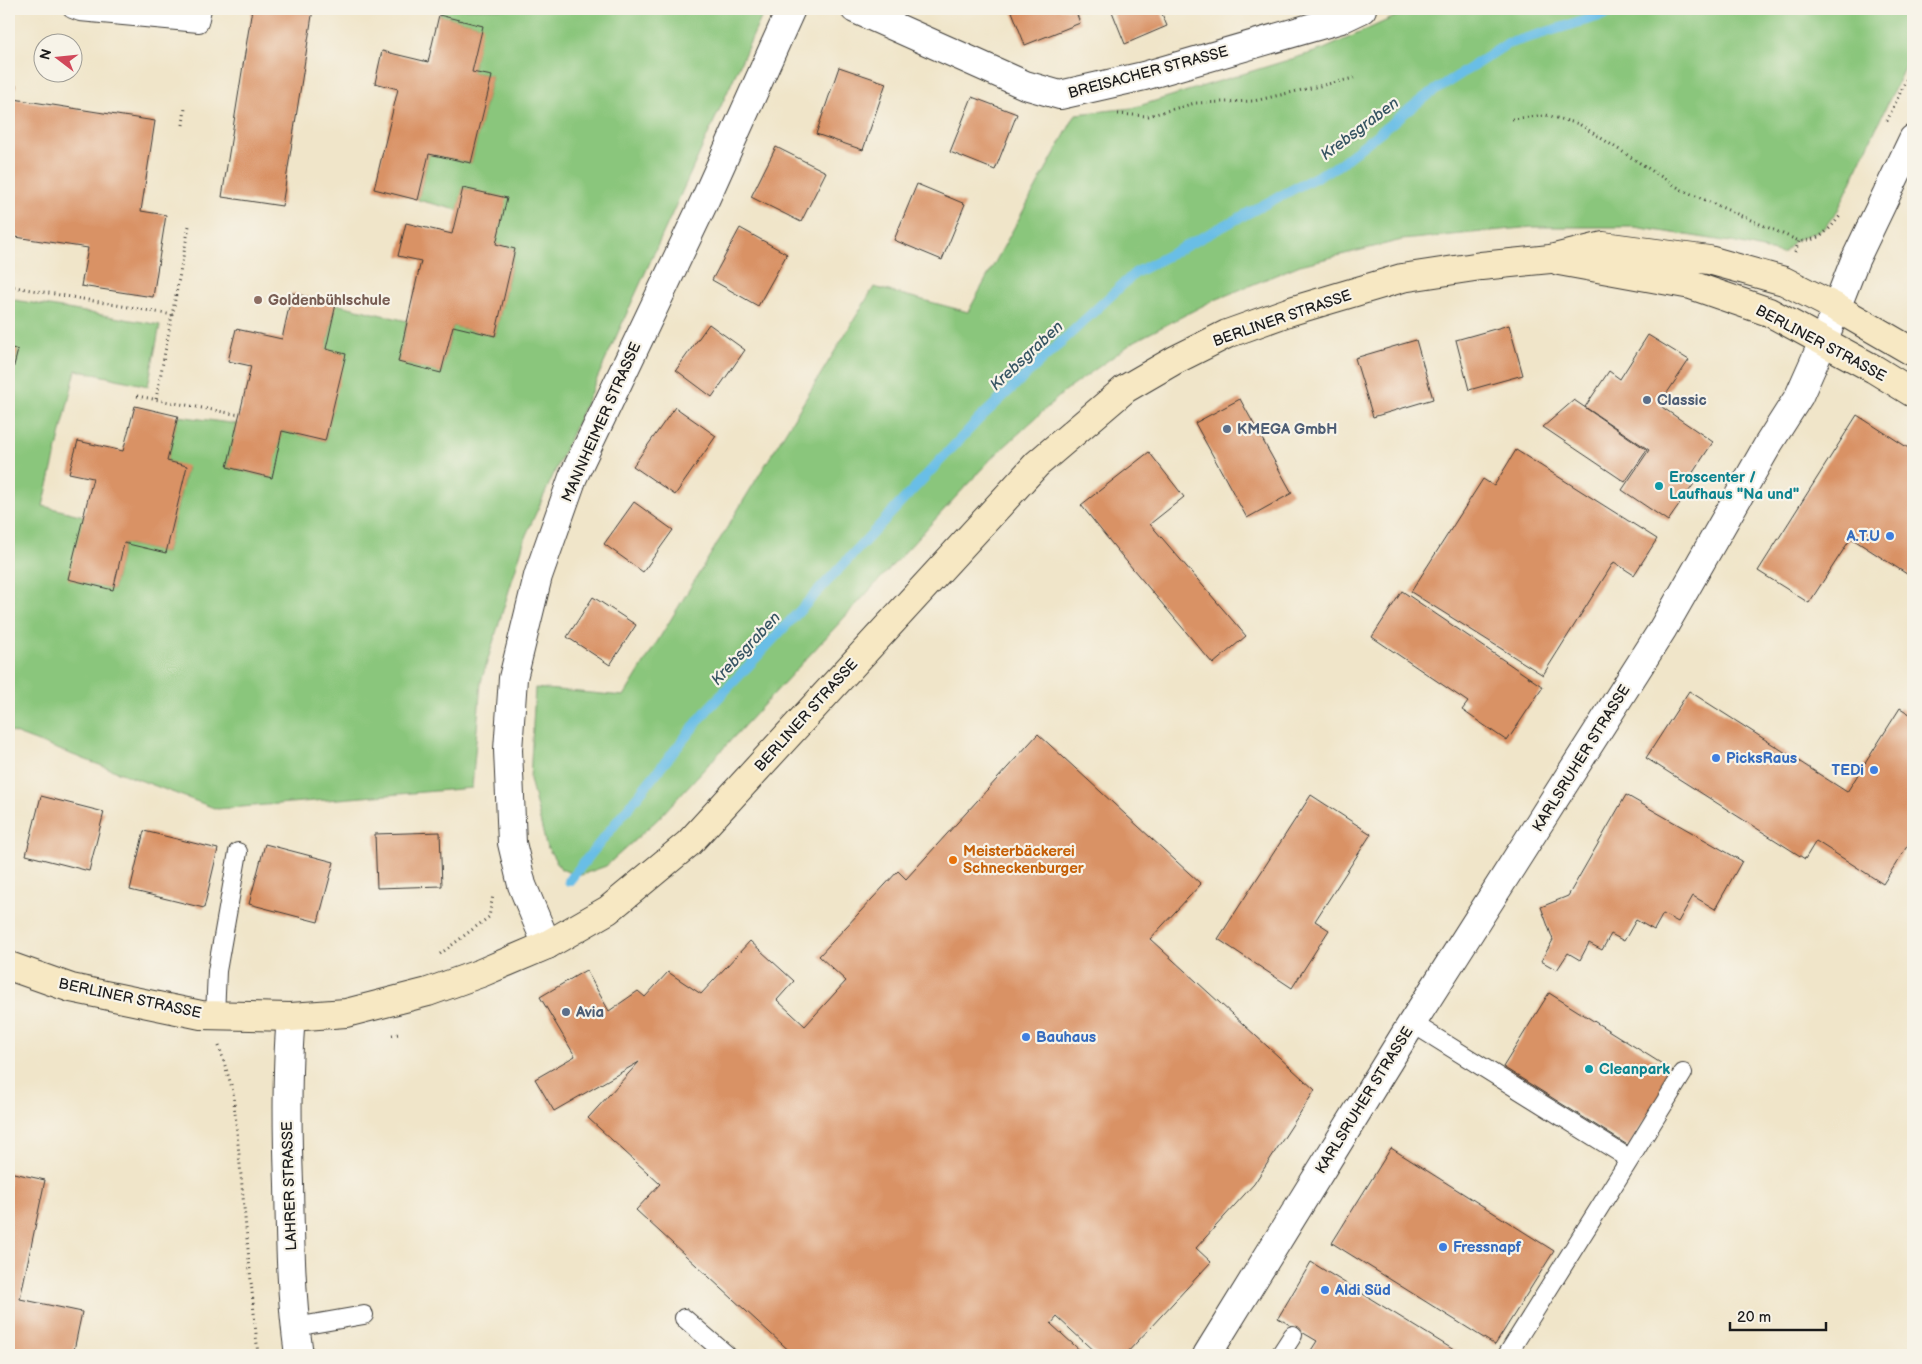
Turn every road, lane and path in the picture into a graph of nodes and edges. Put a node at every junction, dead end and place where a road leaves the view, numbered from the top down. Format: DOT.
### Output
graph roads {
  1 [pos="72,9"];
  2 [pos="202,9"];
  3 [pos="791,9"];
  4 [pos="855,9"];
  5 [pos="1362,9"];
  6 [pos="1913,64"];
  7 [pos="1354,78"];
  8 [pos="1093,88"];
  9 [pos="185,108"];
  10 [pos="1512,119"];
  11 [pos="183,126"];
  12 [pos="1884,127"];
  13 [pos="1913,139"];
  14 [pos="1840,216"];
  15 [pos="189,226"];
  16 [pos="1799,241"];
  17 [pos="1794,253"];
  18 [pos="1550,259"];
  19 [pos="9,286"];
  20 [pos="1836,308"];
  21 [pos="173,315"];
  22 [pos="1824,342"];
  23 [pos="1913,352"];
  24 [pos="1913,393"];
  25 [pos="137,396"];
  26 [pos="156,400"];
  27 [pos="240,415"];
  28 [pos="238,852"];
  29 [pos="493,892"];
  30 [pos="489,917"];
  31 [pos="547,945"];
  32 [pos="9,966"];
  33 [pos="215,1015"];
  34 [pos="291,1017"];
  35 [pos="1412,1023"];
  36 [pos="218,1046"];
  37 [pos="1683,1073"];
  38 [pos="1630,1159"];
  39 [pos="364,1315"];
  40 [pos="684,1318"];
  41 [pos="295,1327"];
  42 [pos="1293,1334"];
  43 [pos="258,1355"];
  44 [pos="299,1355"];
  45 [pos="727,1355"];
  46 [pos="1207,1355"];
  47 [pos="1280,1355"];
  48 [pos="1507,1355"];
  1 -- 2 [label="lane"];
  3 -- 31 [label="street, MANNHEIMER STRASSE"];
  4 -- 8 [label="street, BREISACHER STRASSE"];
  5 -- 8 [label="street, BREISACHER STRASSE"];
  6 -- 12 [label="path"];
  7 -- 8 [label="path"];
  9 -- 11 [label="path"];
  10 -- 16 [label="path"];
  13 -- 20 [label="street, KARLSRUHER STRASSE"];
  14 -- 16 [label="path"];
  15 -- 21 [label="path"];
  16 -- 17 [label="path"];
  18 -- 20 [label="street, BERLINER STRASSE"];
  18 -- 22 [label="street, BERLINER STRASSE"];
  18 -- 31 [label="street, BERLINER STRASSE"];
  19 -- 21 [label="path"];
  20 -- 22 [label="street, KARLSRUHER STRASSE"];
  20 -- 23 [label="street, BERLINER STRASSE"];
  21 -- 26 [label="path"];
  22 -- 24 [label="street, BERLINER STRASSE"];
  22 -- 35 [label="street, KARLSRUHER STRASSE"];
  25 -- 26 [label="path"];
  26 -- 27 [label="path"];
  28 -- 33 [label="lane"];
  29 -- 30 [label="path"];
  31 -- 34 [label="street, BERLINER STRASSE"];
  32 -- 33 [label="street, BERLINER STRASSE"];
  33 -- 34 [label="street, BERLINER STRASSE"];
  34 -- 41 [label="street, LAHRER STRASSE"];
  35 -- 38 [label="lane"];
  35 -- 46 [label="street, KARLSRUHER STRASSE"];
  36 -- 43 [label="path"];
  37 -- 38 [label="lane"];
  38 -- 48 [label="lane"];
  39 -- 41 [label="lane"];
  40 -- 45 [label="lane"];
  41 -- 44 [label="street, LAHRER STRASSE"];
  42 -- 47 [label="lane"];
}
